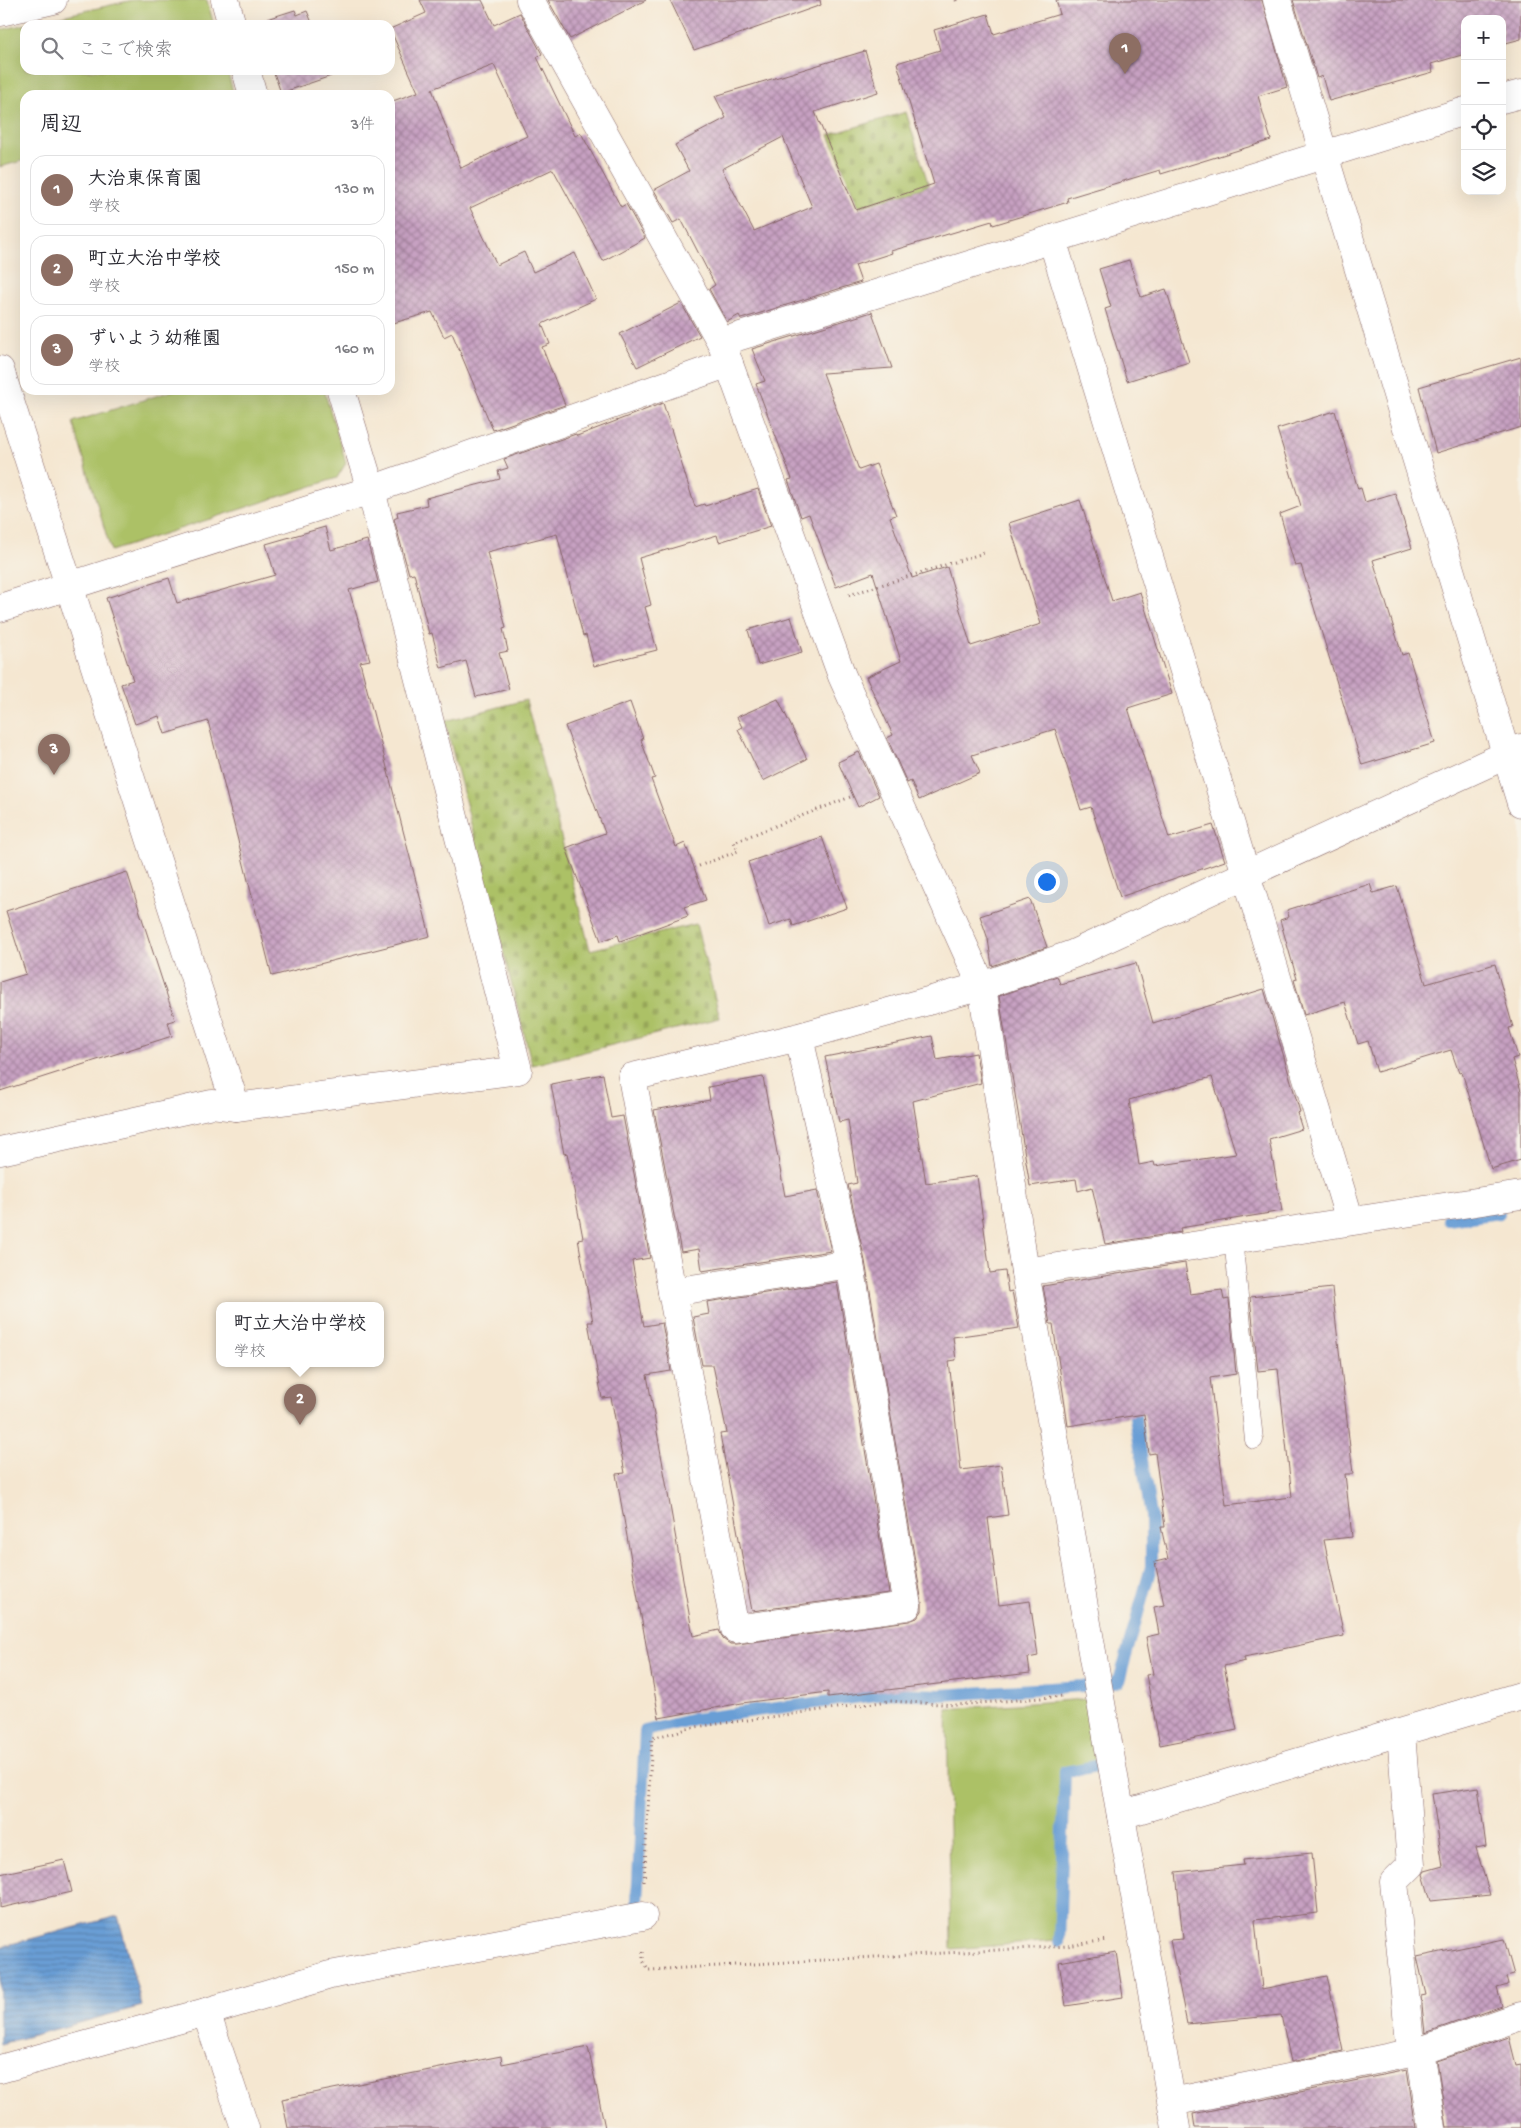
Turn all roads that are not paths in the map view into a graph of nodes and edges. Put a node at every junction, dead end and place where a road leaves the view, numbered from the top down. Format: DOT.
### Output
graph roads {
  1 [pos="53,0"];
  2 [pos="225,0"];
  3 [pos="530,0"];
  4 [pos="1276,0"];
  5 [pos="0,12"];
  6 [pos="231,20"];
  7 [pos="247,75"];
  8 [pos="252,90"];
  9 [pos="1521,94"];
  10 [pos="1506,99"];
  11 [pos="1461,112"];
  12 [pos="1324,155"];
  13 [pos="1052,239"];
  14 [pos="725,352"];
  15 [pos="0,370"];
  16 [pos="342,395"];
  17 [pos="371,490"];
  18 [pos="69,586"];
  19 [pos="0,608"];
  20 [pos="1514,751"];
  21 [pos="1521,803"];
  22 [pos="1246,874"];
  23 [pos="982,986"];
  24 [pos="799,1037"];
  25 [pos="236,1107"];
  26 [pos="0,1151"];
  27 [pos="1521,1196"];
  28 [pos="1350,1222"];
  29 [pos="1233,1239"];
  30 [pos="850,1264"];
  31 [pos="1025,1272"];
  32 [pos="672,1292"];
  33 [pos="1254,1440"];
  34 [pos="1521,1696"];
  35 [pos="1401,1732"];
  36 [pos="1121,1815"];
  37 [pos="643,1916"];
  38 [pos="206,2012"];
  39 [pos="1521,2016"];
  40 [pos="1415,2052"];
  41 [pos="0,2069"];
  42 [pos="1174,2115"];
  43 [pos="245,2128"];
  44 [pos="1432,2128"];
  1 -- 5 [label="street"];
  2 -- 6 [label="street"];
  3 -- 14 [label="street"];
  4 -- 12 [label="street"];
  7 -- 8 [label="street"];
  9 -- 10 [label="street"];
  11 -- 12 [label="street"];
  12 -- 13 [label="street"];
  12 -- 20 [label="street"];
  13 -- 14 [label="street"];
  13 -- 22 [label="street"];
  14 -- 17 [label="street"];
  14 -- 23 [label="street"];
  15 -- 18 [label="street"];
  16 -- 17 [label="street"];
  17 -- 18 [label="street"];
  17 -- 25 [label="street"];
  18 -- 19 [label="street"];
  18 -- 25 [label="street"];
  20 -- 21 [label="street"];
  20 -- 22 [label="street"];
  22 -- 23 [label="street"];
  22 -- 28 [label="street"];
  23 -- 24 [label="street"];
  23 -- 31 [label="street"];
  24 -- 30 [label="street"];
  24 -- 32 [label="street"];
  25 -- 26 [label="street"];
  27 -- 28 [label="street"];
  28 -- 29 [label="street"];
  29 -- 31 [label="street"];
  29 -- 33 [label="lane"];
  30 -- 32 [label="street"];
  30 -- 32 [label="street"];
  31 -- 36 [label="street"];
  34 -- 35 [label="street"];
  35 -- 36 [label="street"];
  35 -- 40 [label="street"];
  36 -- 42 [label="street"];
  37 -- 38 [label="street"];
  38 -- 41 [label="street"];
  38 -- 43 [label="street"];
  39 -- 40 [label="street"];
  40 -- 42 [label="street"];
  40 -- 44 [label="street"];
}
